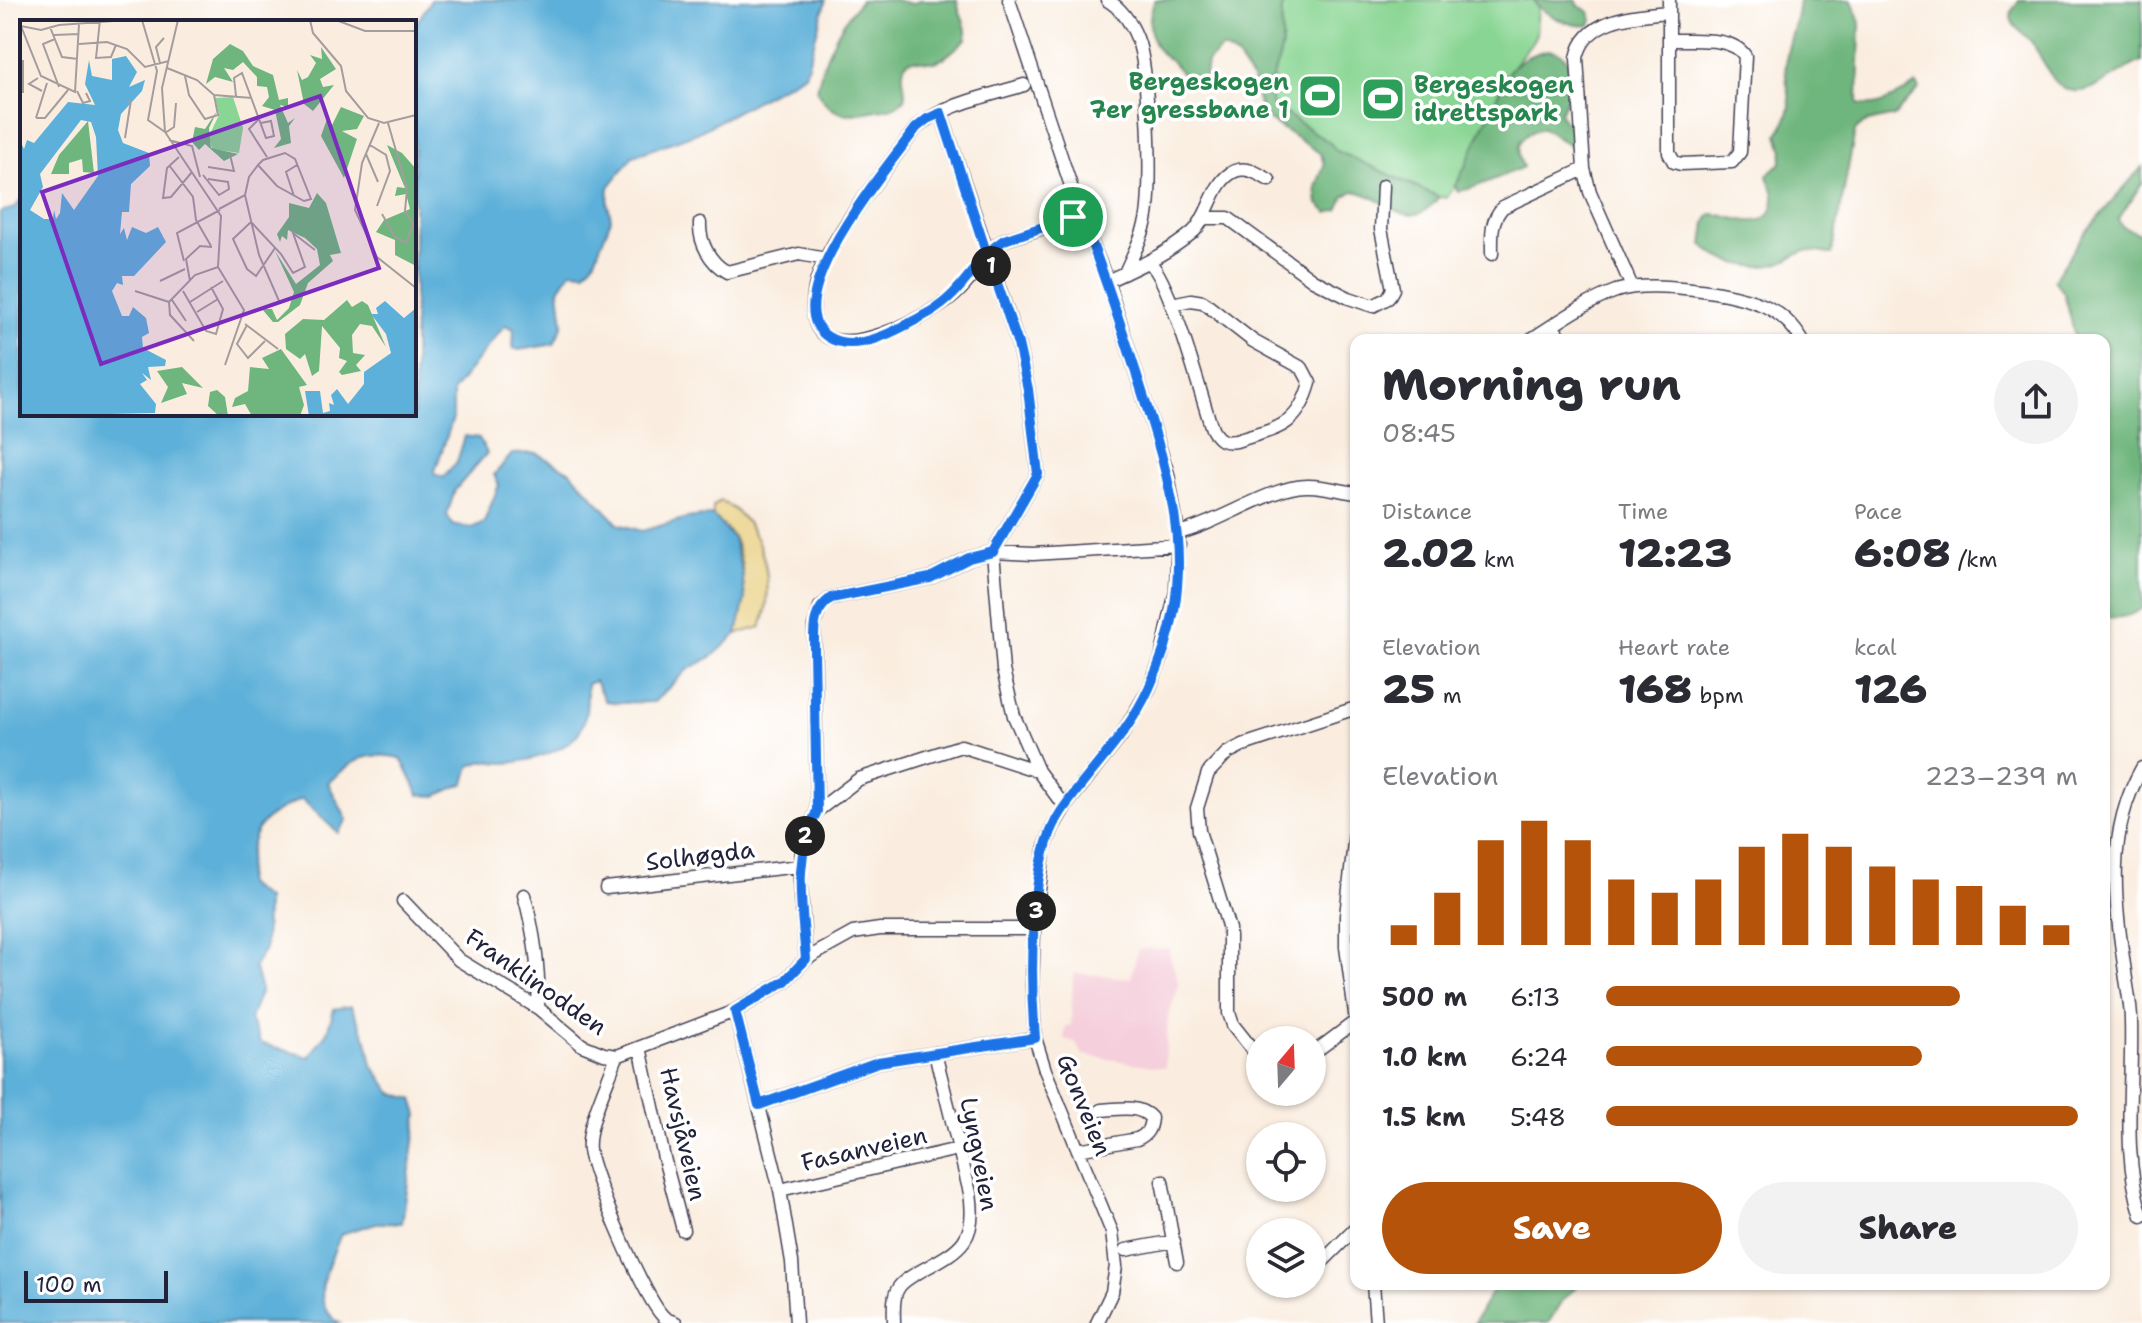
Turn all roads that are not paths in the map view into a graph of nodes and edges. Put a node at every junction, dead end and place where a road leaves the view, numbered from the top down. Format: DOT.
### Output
graph roads {
  1 [pos="1009,0"];
  2 [pos="1107,0"];
  3 [pos="1669,6"];
  4 [pos="1669,40"];
  5 [pos="1024,85"];
  6 [pos="941,113"];
  7 [pos="1584,169"];
  8 [pos="1269,180"];
  9 [pos="1383,186"];
  10 [pos="1081,216"];
  11 [pos="1204,218"];
  12 [pos="700,223"];
  13 [pos="1492,254"];
  14 [pos="987,255"];
  15 [pos="826,259"];
  16 [pos="1150,263"];
  17 [pos="1125,273"];
  18 [pos="1107,281"];
  19 [pos="1632,287"];
  20 [pos="1171,304"];
  21 [pos="1552,326"];
  22 [pos="1539,334"];
  23 [pos="1558,334"];
  24 [pos="1796,334"];
  25 [pos="1350,492"];
  26 [pos="1178,539"];
  27 [pos="993,552"];
  28 [pos="1350,710"];
  29 [pos="2142,768"];
  30 [pos="1038,771"];
  31 [pos="1066,805"];
  32 [pos="817,811"];
  33 [pos="799,866"];
  34 [pos="1350,879"];
  35 [pos="606,888"];
  36 [pos="524,895"];
  37 [pos="403,901"];
  38 [pos="1034,929"];
  39 [pos="806,959"];
  40 [pos="1350,977"];
  41 [pos="538,1008"];
  42 [pos="735,1011"];
  43 [pos="1350,1026"];
  44 [pos="1035,1038"];
  45 [pos="1246,1041"];
  46 [pos="1326,1044"];
  47 [pos="640,1047"];
  48 [pos="935,1053"];
  49 [pos="617,1056"];
  50 [pos="759,1105"];
  51 [pos="1101,1110"];
  52 [pos="958,1149"];
  53 [pos="1078,1150"];
  54 [pos="1162,1181"];
  55 [pos="780,1190"];
  56 [pos="2142,1216"];
  57 [pos="683,1230"];
  58 [pos="1350,1234"];
  59 [pos="1174,1241"];
  60 [pos="1126,1250"];
  61 [pos="1326,1258"];
  62 [pos="1177,1262"];
  63 [pos="1373,1290"];
  64 [pos="676,1323"];
  65 [pos="796,1323"];
  66 [pos="894,1323"];
  67 [pos="1097,1323"];
  68 [pos="1376,1323"];
  1 -- 10 [label="street, Gonveien"];
  2 -- 17 [label="street"];
  3 -- 4 [label="street"];
  3 -- 7 [label="street"];
  4 -- 4 [label="street"];
  5 -- 6 [label="street"];
  6 -- 14 [label="street"];
  6 -- 15 [label="street"];
  7 -- 13 [label="street"];
  7 -- 19 [label="street"];
  8 -- 11 [label="street"];
  9 -- 11 [label="street"];
  10 -- 14 [label="street"];
  10 -- 18 [label="street, Gonveien"];
  11 -- 16 [label="street"];
  12 -- 15 [label="street"];
  14 -- 15 [label="street"];
  14 -- 27 [label="street"];
  16 -- 17 [label="street"];
  16 -- 20 [label="street"];
  17 -- 18 [label="street"];
  18 -- 26 [label="street, Gonveien"];
  19 -- 21 [label="street"];
  19 -- 24 [label="street"];
  20 -- 20 [label="street"];
  21 -- 22 [label="street"];
  21 -- 23 [label="street"];
  25 -- 26 [label="street"];
  26 -- 27 [label="street"];
  26 -- 31 [label="street, Gonveien"];
  27 -- 30 [label="street"];
  27 -- 32 [label="street"];
  28 -- 45 [label="street"];
  29 -- 56 [label="street"];
  30 -- 31 [label="street"];
  30 -- 32 [label="street"];
  31 -- 38 [label="street, Gonveien"];
  32 -- 33 [label="street"];
  33 -- 35 [label="street, Solhøgda"];
  33 -- 39 [label="street"];
  34 -- 40 [label="street"];
  36 -- 41 [label="street"];
  37 -- 41 [label="street, Franklinodden"];
  38 -- 39 [label="street"];
  38 -- 44 [label="street, Gonveien"];
  39 -- 42 [label="street"];
  41 -- 49 [label="street, Franklinodden"];
  42 -- 47 [label="street"];
  42 -- 50 [label="street"];
  43 -- 46 [label="street"];
  44 -- 48 [label="street"];
  44 -- 53 [label="street, Gonveien"];
  47 -- 49 [label="street"];
  47 -- 57 [label="street, Havsjåveien"];
  48 -- 50 [label="street"];
  48 -- 52 [label="street, Lyngveien"];
  49 -- 64 [label="street"];
  50 -- 55 [label="street"];
  51 -- 53 [label="street"];
  52 -- 55 [label="street, Fasanveien"];
  52 -- 66 [label="street, Lyngveien"];
  53 -- 67 [label="street, Gonveien"];
  54 -- 59 [label="street"];
  55 -- 65 [label="street"];
  58 -- 61 [label="street"];
  59 -- 60 [label="street"];
  59 -- 62 [label="street"];
  63 -- 68 [label="street"];
}
